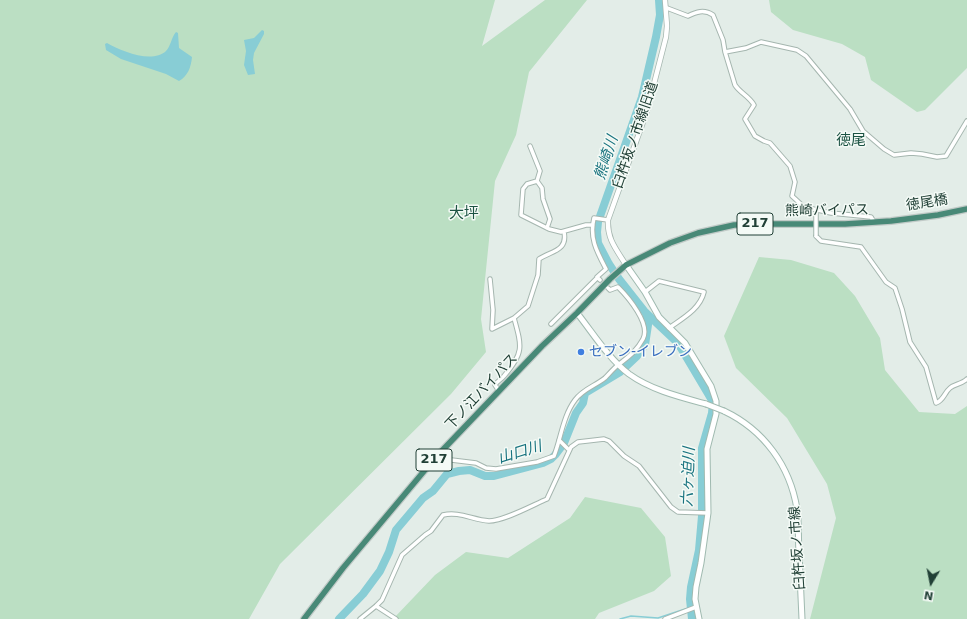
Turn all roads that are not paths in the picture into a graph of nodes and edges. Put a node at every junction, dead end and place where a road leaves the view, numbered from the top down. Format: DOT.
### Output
graph roads {
  1 [pos="665,0"];
  2 [pos="667,8"];
  3 [pos="725,52"];
  4 [pos="967,121"];
  5 [pos="530,146"];
  6 [pos="537,181"];
  7 [pos="967,209"];
  8 [pos="817,212"];
  9 [pos="606,220"];
  10 [pos="891,221"];
  11 [pos="874,222"];
  12 [pos="592,225"];
  13 [pos="547,228"];
  14 [pos="564,232"];
  15 [pos="626,265"];
  16 [pos="490,279"];
  17 [pos="608,288"];
  18 [pos="645,292"];
  19 [pos="582,293"];
  20 [pos="590,300"];
  21 [pos="564,312"];
  22 [pos="577,313"];
  23 [pos="514,318"];
  24 [pos="571,319"];
  25 [pos="550,324"];
  26 [pos="669,328"];
  27 [pos="620,366"];
  28 [pos="967,379"];
  29 [pos="499,391"];
  30 [pos="560,441"];
  31 [pos="569,449"];
  32 [pos="436,458"];
  33 [pos="706,513"];
  34 [pos="376,606"];
  35 [pos="695,608"];
  36 [pos="304,619"];
  37 [pos="360,619"];
  38 [pos="396,619"];
  39 [pos="665,619"];
  40 [pos="698,619"];
  41 [pos="802,619"];
  1 -- 2 [label="street, 臼杵坂ノ市線旧道"];
  2 -- 3 [label="street"];
  2 -- 9 [label="street, 臼杵坂ノ市線旧道"];
  3 -- 4 [label="street"];
  3 -- 8 [label="street"];
  5 -- 6 [label="street"];
  6 -- 13 [label="street"];
  6 -- 13 [label="street"];
  7 -- 10 [label="highway, 徳尾橋 / 217"];
  8 -- 11 [label="street"];
  8 -- 28 [label="street, bridge"];
  9 -- 12 [label="street"];
  9 -- 15 [label="street, 臼杵坂ノ市線旧道"];
  10 -- 11 [label="highway, 熊崎バイパス / 217"];
  11 -- 15 [label="highway, 熊崎バイパス / 217"];
  12 -- 14 [label="street"];
  12 -- 19 [label="street"];
  13 -- 14 [label="street"];
  14 -- 23 [label="street"];
  15 -- 18 [label="main road"];
  15 -- 20 [label="highway, 下ノ江バイパス / 217"];
  16 -- 23 [label="street"];
  17 -- 27 [label="street"];
  18 -- 26 [label="main road"];
  18 -- 26 [label="street"];
  19 -- 20 [label="street"];
  19 -- 21 [label="street"];
  20 -- 22 [label="highway, 下ノ江バイパス / 217"];
  21 -- 24 [label="street"];
  21 -- 25 [label="street"];
  22 -- 24 [label="highway, 下ノ江バイパス / 217"];
  22 -- 27 [label="main road"];
  23 -- 29 [label="street"];
  24 -- 29 [label="highway, 下ノ江バイパス / 217"];
  26 -- 33 [label="main road"];
  27 -- 30 [label="street"];
  27 -- 41 [label="main road, 臼杵坂ノ市線, bridge"];
  29 -- 32 [label="highway, 下ノ江バイパス / 217"];
  30 -- 31 [label="street"];
  30 -- 32 [label="street"];
  31 -- 33 [label="street"];
  31 -- 34 [label="street"];
  32 -- 36 [label="highway, 下ノ江バイパス / 217"];
  33 -- 35 [label="main road"];
  34 -- 37 [label="street"];
  34 -- 38 [label="street"];
  35 -- 39 [label="street"];
  35 -- 40 [label="main road"];
}
